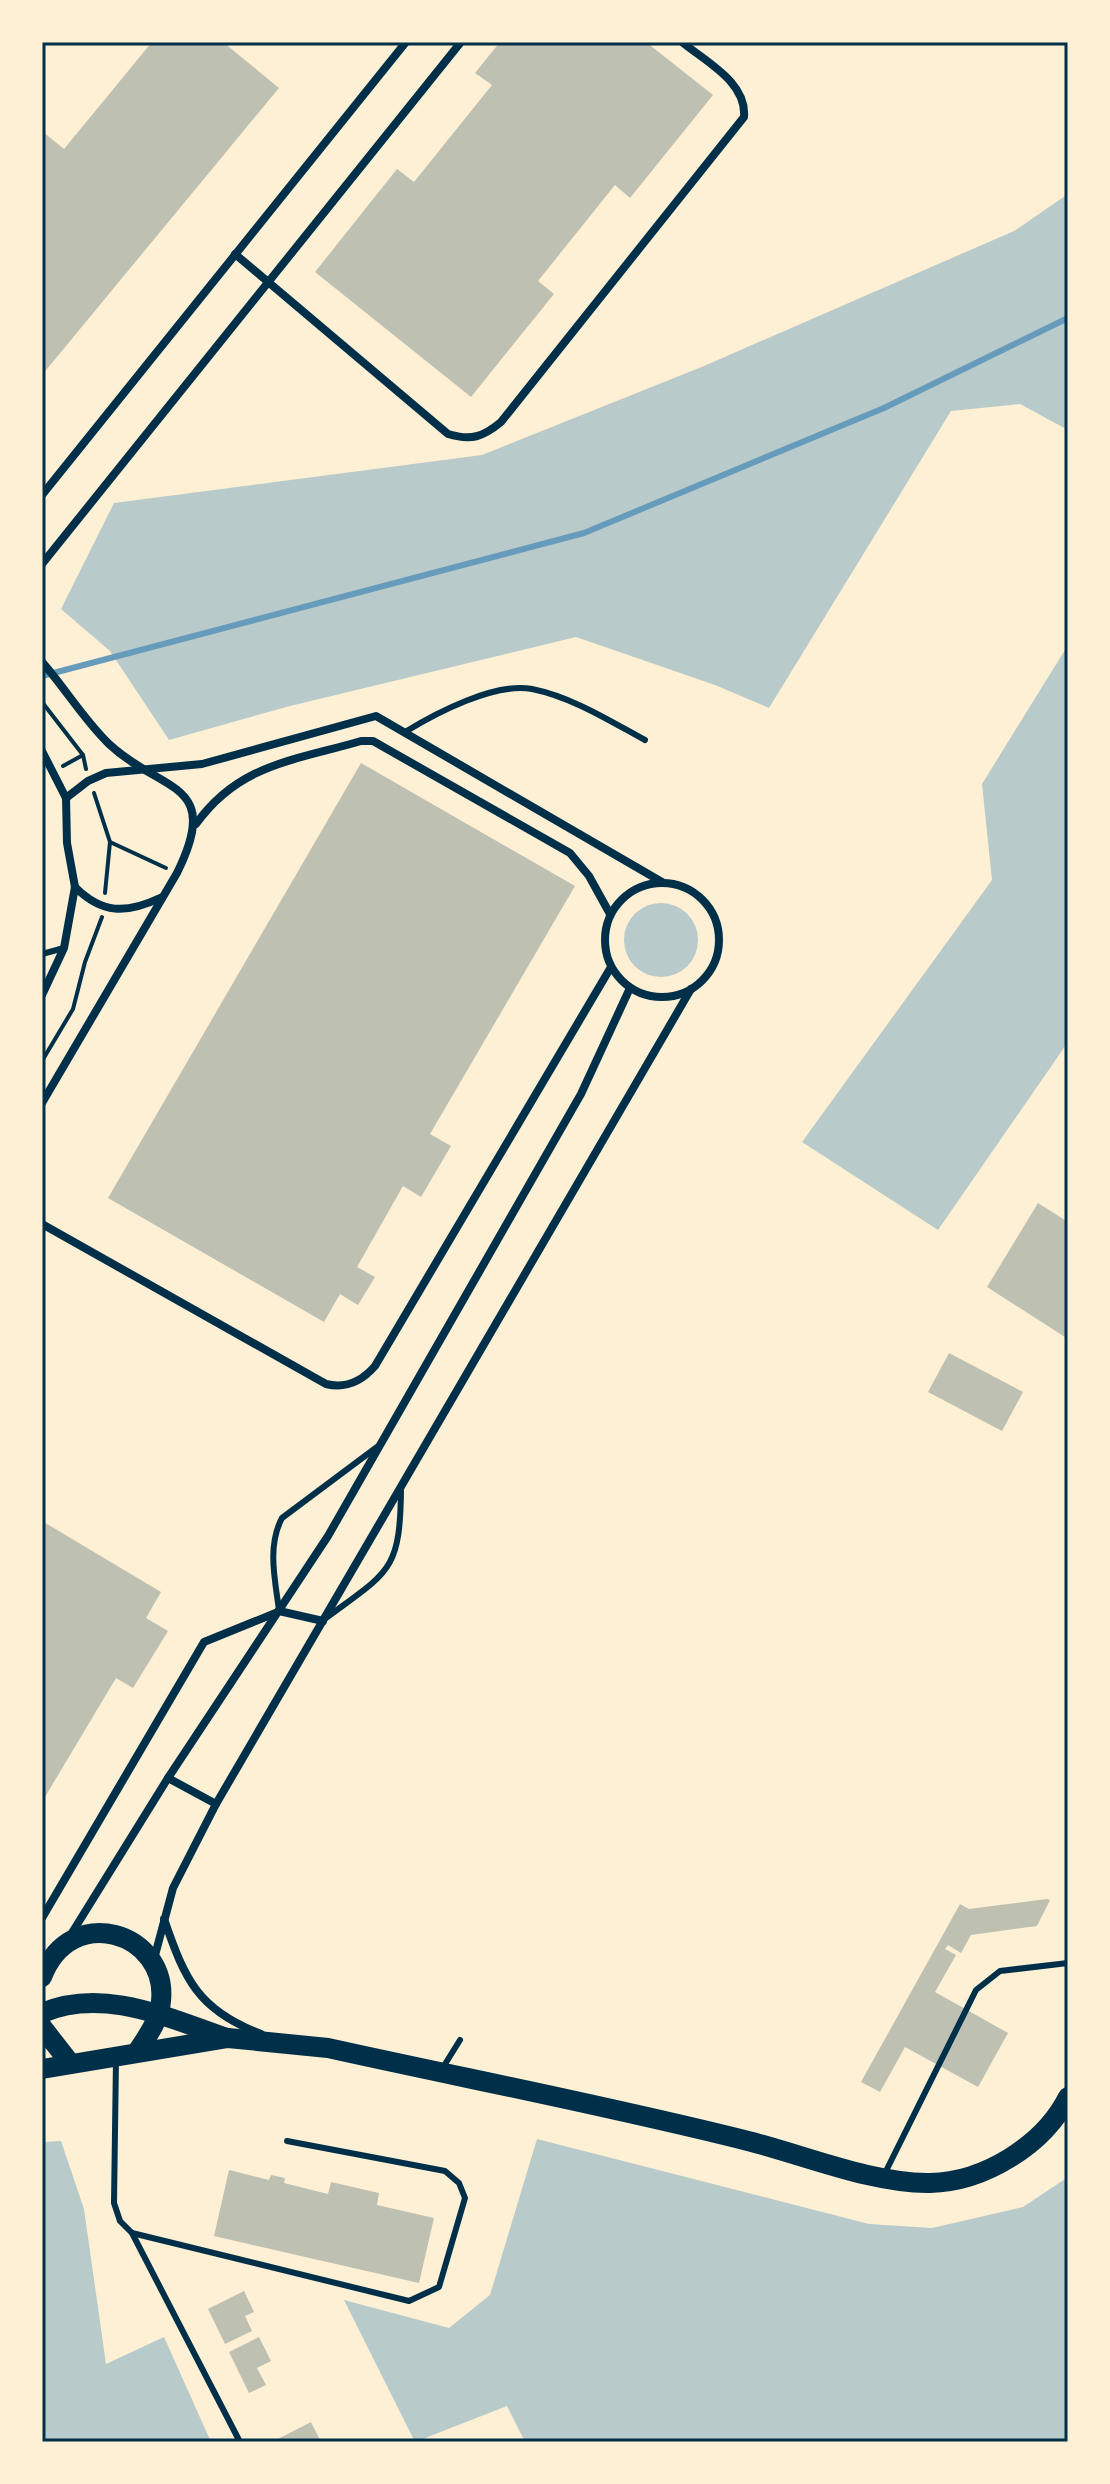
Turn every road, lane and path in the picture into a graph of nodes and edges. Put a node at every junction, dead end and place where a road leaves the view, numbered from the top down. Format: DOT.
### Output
graph roads {
  1 [pos="406,42"];
  2 [pos="461,42"];
  3 [pos="682,42"];
  4 [pos="235,254"];
  5 [pos="268,282"];
  6 [pos="42,495"];
  7 [pos="42,564"];
  8 [pos="42,662"];
  9 [pos="405,732"];
  10 [pos="645,740"];
  11 [pos="42,751"];
  12 [pos="83,755"];
  13 [pos="53,771"];
  14 [pos="149,771"];
  15 [pos="66,798"];
  16 [pos="196,824"];
  17 [pos="110,842"];
  18 [pos="177,873"];
  19 [pos="662,882"];
  20 [pos="75,887"];
  21 [pos="162,897"];
  22 [pos="610,914"];
  23 [pos="64,948"];
  24 [pos="42,954"];
  25 [pos="611,967"];
  26 [pos="630,988"];
  27 [pos="691,989"];
  28 [pos="42,995"];
  29 [pos="42,1103"];
  30 [pos="42,1224"];
  31 [pos="380,1445"];
  32 [pos="401,1487"];
  33 [pos="279,1611"];
  34 [pos="323,1621"];
  35 [pos="168,1778"];
  36 [pos="216,1804"];
  37 [pos="42,1918"];
  38 [pos="163,1918"];
  39 [pos="67,1940"];
  40 [pos="153,1962"];
  41 [pos="1068,1963"];
  42 [pos="42,1977"];
  43 [pos="42,2013"];
  44 [pos="158,2014"];
  45 [pos="42,2027"];
  46 [pos="228,2038"];
  47 [pos="460,2040"];
  48 [pos="278,2041"];
  49 [pos="137,2052"];
  50 [pos="116,2055"];
  51 [pos="70,2063"];
  52 [pos="42,2069"];
  53 [pos="440,2073"];
  54 [pos="1068,2097"];
  55 [pos="287,2141"];
  56 [pos="883,2176"];
  57 [pos="132,2233"];
  58 [pos="240,2442"];
  1 -- 4 [label="street"];
  2 -- 5 [label="street"];
  3 -- 5 [label="street"];
  4 -- 5 [label="street"];
  4 -- 6 [label="street"];
  5 -- 7 [label="street"];
  8 -- 14 [label="street"];
  9 -- 10 [label="lane"];
  9 -- 14 [label="street"];
  9 -- 19 [label="street"];
  11 -- 13 [label="street"];
  12 -- 13 [label="path"];
  13 -- 15 [label="street"];
  14 -- 15 [label="street"];
  14 -- 16 [label="street"];
  15 -- 20 [label="street"];
  16 -- 18 [label="street"];
  16 -- 22 [label="street"];
  17 -- 18 [label="path"];
  18 -- 21 [label="street"];
  19 -- 22 [label="street"];
  19 -- 27 [label="street"];
  20 -- 21 [label="street"];
  20 -- 23 [label="street"];
  21 -- 29 [label="street"];
  22 -- 25 [label="street"];
  23 -- 24 [label="lane"];
  23 -- 28 [label="street"];
  25 -- 26 [label="street"];
  25 -- 30 [label="street"];
  26 -- 27 [label="street"];
  26 -- 31 [label="street"];
  27 -- 32 [label="street"];
  31 -- 33 [label="street"];
  31 -- 33 [label="lane"];
  32 -- 34 [label="street"];
  32 -- 34 [label="lane"];
  33 -- 34 [label="street"];
  33 -- 35 [label="street"];
  33 -- 37 [label="street"];
  34 -- 36 [label="street"];
  35 -- 36 [label="street"];
  35 -- 39 [label="street"];
  36 -- 38 [label="street"];
  38 -- 40 [label="street"];
  38 -- 48 [label="street"];
  39 -- 40 [label="main road"];
  39 -- 42 [label="main road"];
  40 -- 44 [label="main road"];
  41 -- 56 [label="lane"];
  43 -- 44 [label="main road"];
  44 -- 46 [label="main road"];
  44 -- 49 [label="main road"];
  45 -- 51 [label="main road"];
  46 -- 48 [label="main road"];
  46 -- 49 [label="main road"];
  47 -- 53 [label="lane"];
  48 -- 53 [label="main road"];
  49 -- 50 [label="main road"];
  50 -- 51 [label="main road"];
  50 -- 57 [label="lane"];
  51 -- 52 [label="main road"];
  53 -- 56 [label="main road"];
  54 -- 56 [label="main road"];
  55 -- 57 [label="lane"];
  57 -- 58 [label="lane"];
}
